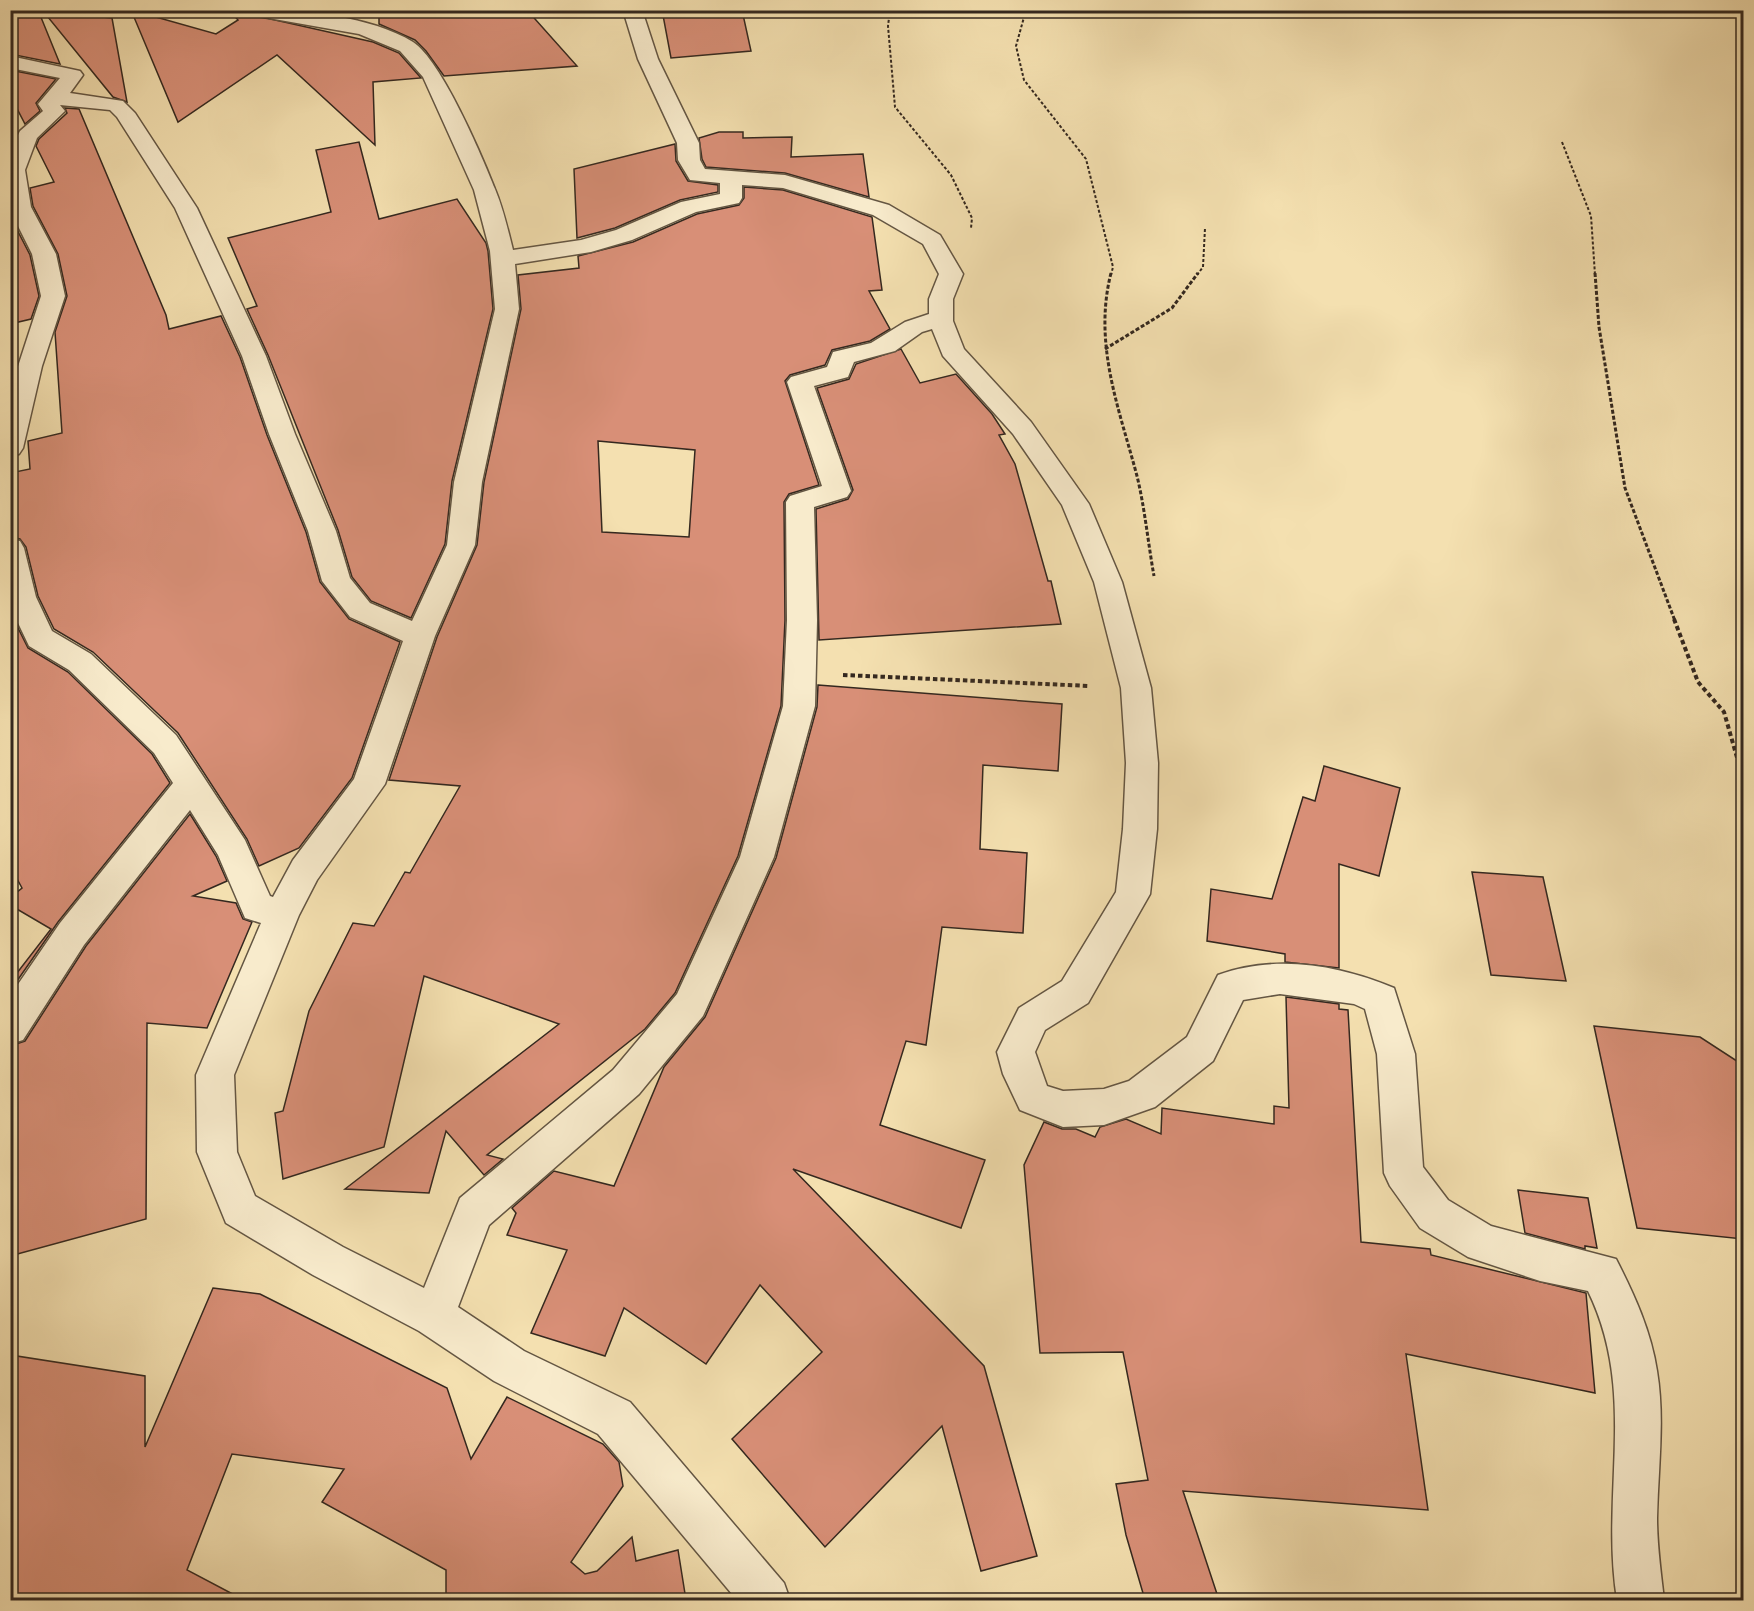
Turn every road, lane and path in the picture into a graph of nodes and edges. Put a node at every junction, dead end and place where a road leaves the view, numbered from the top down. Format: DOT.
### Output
graph roads {
  1 [pos="257,10"];
  2 [pos="632,10"];
  3 [pos="890,10"];
  4 [pos="1026,10"];
  5 [pos="10,62"];
  6 [pos="56,98"];
  7 [pos="1562,141"];
  8 [pos="731,179"];
  9 [pos="1205,228"];
  10 [pos="503,259"];
  11 [pos="951,274"];
  12 [pos="941,321"];
  13 [pos="1104,349"];
  14 [pos="10,448"];
  15 [pos="10,548"];
  16 [pos="1154,581"];
  17 [pos="420,636"];
  18 [pos="800,673"];
  19 [pos="1136,688"];
  20 [pos="1743,783"];
  21 [pos="191,784"];
  22 [pos="282,914"];
  23 [pos="10,1028"];
  24 [pos="434,1316"];
  25 [pos="767,1600"];
  26 [pos="1641,1600"];
  1 -- 10 [label="street"];
  2 -- 8 [label="street"];
  3 -- 11 [label="path"];
  4 -- 13 [label="path"];
  5 -- 6 [label="street"];
  6 -- 14 [label="street"];
  6 -- 17 [label="street"];
  7 -- 20 [label="path"];
  8 -- 10 [label="street"];
  8 -- 11 [label="street"];
  9 -- 13 [label="path"];
  10 -- 17 [label="street"];
  11 -- 12 [label="street"];
  12 -- 18 [label="street"];
  12 -- 19 [label="street"];
  13 -- 16 [label="path"];
  15 -- 21 [label="street"];
  17 -- 22 [label="street"];
  18 -- 19 [label="path"];
  18 -- 24 [label="street"];
  19 -- 26 [label="street"];
  21 -- 22 [label="street"];
  21 -- 23 [label="street"];
  22 -- 24 [label="street"];
  24 -- 25 [label="street"];
}
